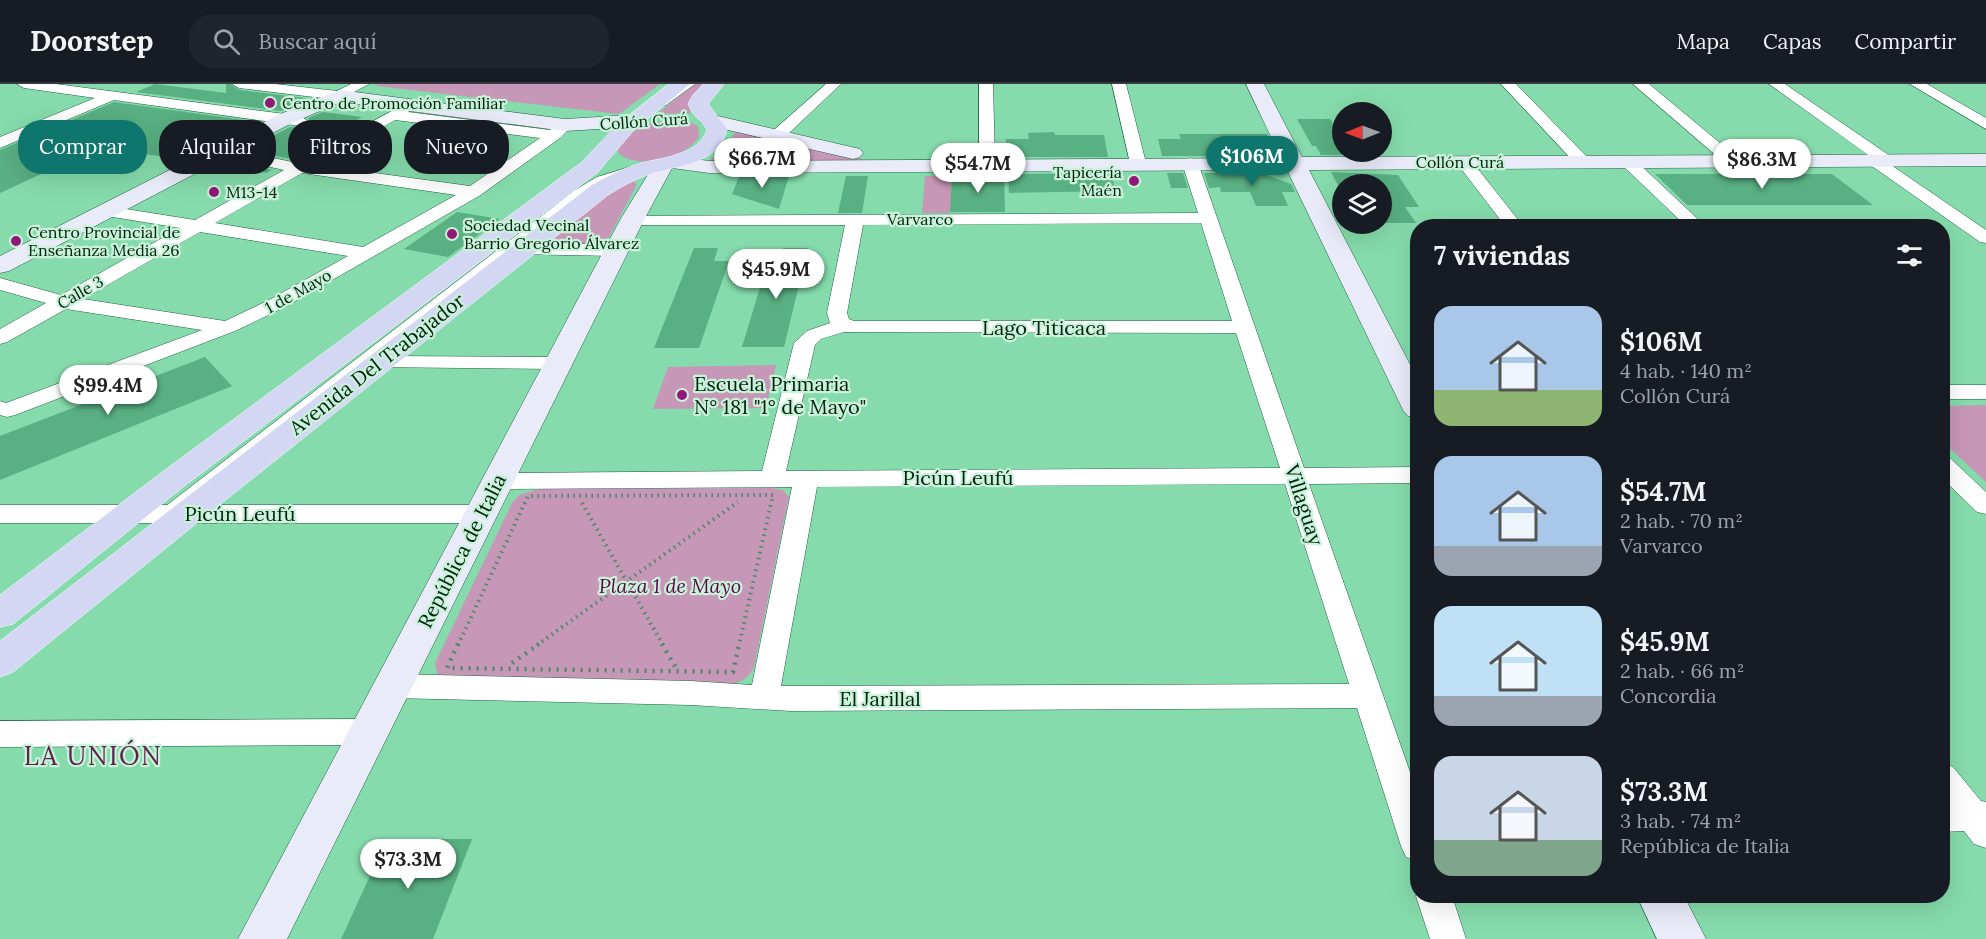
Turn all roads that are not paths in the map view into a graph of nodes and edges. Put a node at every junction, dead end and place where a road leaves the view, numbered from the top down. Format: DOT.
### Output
graph roads {
  1 [pos="24,84"];
  2 [pos="239,84"];
  3 [pos="362,84"];
  4 [pos="681,84"];
  5 [pos="691,84"];
  6 [pos="706,84"];
  7 [pos="715,84"];
  8 [pos="834,84"];
  9 [pos="986,84"];
  10 [pos="1119,84"];
  11 [pos="1255,84"];
  12 [pos="1508,84"];
  13 [pos="1640,84"];
  14 [pos="1776,84"];
  15 [pos="1917,84"];
  16 [pos="112,96"];
  17 [pos="339,96"];
  18 [pos="402,110"];
  19 [pos="704,113"];
  20 [pos="639,116"];
  21 [pos="293,120"];
  22 [pos="384,120"];
  23 [pos="288,123"];
  24 [pos="1986,124"];
  25 [pos="559,130"];
  26 [pos="779,136"];
  27 [pos="0,143"];
  28 [pos="598,159"];
  29 [pos="1986,160"];
  30 [pos="1732,161"];
  31 [pos="1881,161"];
  32 [pos="1464,162"];
  33 [pos="1583,162"];
  34 [pos="1628,162"];
  35 [pos="1190,163"];
  36 [pos="1294,163"];
  37 [pos="661,164"];
  38 [pos="934,164"];
  39 [pos="987,164"];
  40 [pos="1138,164"];
  41 [pos="780,167"];
  42 [pos="194,174"];
  43 [pos="289,174"];
  44 [pos="342,174"];
  45 [pos="473,192"];
  46 [pos="115,212"];
  47 [pos="1208,218"];
  48 [pos="855,219"];
  49 [pos="1509,219"];
  50 [pos="1689,219"];
  51 [pos="632,220"];
  52 [pos="198,226"];
  53 [pos="1986,238"];
  54 [pos="616,250"];
  55 [pos="366,253"];
  56 [pos="511,255"];
  57 [pos="0,266"];
  58 [pos="0,278"];
  59 [pos="0,284"];
  60 [pos="63,302"];
  61 [pos="844,325"];
  62 [pos="228,327"];
  63 [pos="1245,327"];
  64 [pos="385,328"];
  65 [pos="0,338"];
  66 [pos="380,362"];
  67 [pos="558,363"];
  68 [pos="1410,390"];
  69 [pos="1950,392"];
  70 [pos="1986,392"];
  71 [pos="4,409"];
  72 [pos="1950,472"];
  73 [pos="1410,475"];
  74 [pos="1294,476"];
  75 [pos="772,479"];
  76 [pos="806,479"];
  77 [pos="498,481"];
  78 [pos="1986,506"];
  79 [pos="0,514"];
  80 [pos="480,514"];
  81 [pos="153,517"];
  82 [pos="101,551"];
  83 [pos="0,614"];
  84 [pos="0,629"];
  85 [pos="0,662"];
  86 [pos="392,686"];
  87 [pos="1368,696"];
  88 [pos="764,698"];
  89 [pos="369,732"];
  90 [pos="0,734"];
  91 [pos="1950,788"];
  92 [pos="1972,820"];
  93 [pos="1410,822"];
  94 [pos="1436,903"];
  95 [pos="1664,903"];
  96 [pos="262,939"];
  97 [pos="1448,939"];
  98 [pos="1682,939"];
  1 -- 16 [label="street"];
  2 -- 17 [label="street, Collón Curá"];
  3 -- 17 [label="street"];
  4 -- 20 [label="main road, Avenida Del Trabajador"];
  5 -- 20 [label="lane"];
  6 -- 19 [label="lane"];
  7 -- 19 [label="main road"];
  8 -- 26 [label="street"];
  9 -- 39 [label="street"];
  10 -- 40 [label="street"];
  11 -- 36 [label="main road"];
  12 -- 33 [label="street"];
  13 -- 30 [label="street"];
  14 -- 31 [label="street"];
  15 -- 24 [label="street"];
  16 -- 21 [label="street"];
  16 -- 27 [label="street"];
  17 -- 18 [label="main road, Collón Curá"];
  17 -- 21 [label="main road"];
  18 -- 22 [label="street, Calle 3"];
  18 -- 25 [label="main road, Collón Curá"];
  19 -- 20 [label="main road, Collón Curá"];
  19 -- 26 [label="main road, Collón Curá"];
  19 -- 37 [label="main road, Avenida Del Trabajador"];
  20 -- 25 [label="main road, Collón Curá"];
  20 -- 28 [label="main road, Avenida Del Trabajador"];
  23 -- 46 [label="main road"];
  25 -- 28 [label="main road, Collón Curá"];
  25 -- 45 [label="street, 1 de Mayo"];
  26 -- 38 [label="main road, Collón Curá"];
  26 -- 41 [label="street"];
  28 -- 37 [label="main road, Collón Curá"];
  28 -- 81 [label="main road, Avenida Del Trabajador"];
  29 -- 31 [label="main road, Collón Curá"];
  30 -- 31 [label="main road, Collón Curá"];
  30 -- 34 [label="main road, Collón Curá"];
  31 -- 53 [label="street"];
  32 -- 33 [label="main road, Collón Curá"];
  32 -- 36 [label="main road, Collón Curá"];
  32 -- 49 [label="street"];
  33 -- 34 [label="main road, Collón Curá"];
  34 -- 50 [label="street"];
  35 -- 36 [label="main road, Collón Curá"];
  35 -- 40 [label="main road, Collón Curá"];
  35 -- 47 [label="street, Villaguay"];
  36 -- 68 [label="main road"];
  37 -- 41 [label="main road, Collón Curá"];
  37 -- 51 [label="main road, República de Italia"];
  37 -- 56 [label="main road, Avenida Del Trabajador"];
  37 -- 81 [label="lane"];
  38 -- 39 [label="main road, Collón Curá"];
  38 -- 41 [label="main road, Collón Curá"];
  39 -- 40 [label="main road, Collón Curá"];
  42 -- 46 [label="main road"];
  43 -- 52 [label="street, Calle 3"];
  44 -- 45 [label="street"];
  45 -- 55 [label="street, 1 de Mayo"];
  46 -- 52 [label="street"];
  46 -- 57 [label="main road"];
  46 -- 58 [label="main road"];
  47 -- 48 [label="street, Varvarco"];
  47 -- 63 [label="street, Villaguay"];
  48 -- 51 [label="street, Varvarco"];
  48 -- 61 [label="street"];
  51 -- 54 [label="main road, República de Italia"];
  52 -- 55 [label="street"];
  52 -- 60 [label="street, Calle 3"];
  54 -- 56 [label="street"];
  54 -- 67 [label="main road, República de Italia"];
  55 -- 62 [label="street, 1 de Mayo"];
  56 -- 56 [label="street"];
  56 -- 66 [label="main road, Avenida Del Trabajador"];
  59 -- 60 [label="street"];
  60 -- 62 [label="street"];
  60 -- 65 [label="street, Calle 3"];
  61 -- 63 [label="street, Lago Titicaca"];
  61 -- 75 [label="street"];
  62 -- 71 [label="street, 1 de Mayo"];
  63 -- 74 [label="street, Villaguay"];
  64 -- 64 [label="street"];
  66 -- 67 [label="street"];
  66 -- 81 [label="main road, Avenida Del Trabajador"];
  67 -- 77 [label="main road, República de Italia"];
  69 -- 70 [label="street"];
  72 -- 78 [label="street"];
  73 -- 74 [label="street, Picún Leufú"];
  74 -- 76 [label="street, Picún Leufú"];
  74 -- 87 [label="street, Villaguay"];
  75 -- 76 [label="street, Picún Leufú"];
  75 -- 77 [label="street, Picún Leufú"];
  76 -- 88 [label="street"];
  77 -- 80 [label="main road, República de Italia"];
  79 -- 81 [label="street, Picún Leufú"];
  80 -- 81 [label="street, Picún Leufú"];
  80 -- 86 [label="main road, República de Italia"];
  81 -- 83 [label="main road, Avenida Del Trabajador"];
  81 -- 85 [label="main road, Avenida Del Trabajador"];
  82 -- 84 [label="lane"];
  86 -- 88 [label="street, El Jarillal"];
  86 -- 89 [label="main road, República de Italia"];
  87 -- 88 [label="street, El Jarillal"];
  87 -- 93 [label="street, Villaguay"];
  89 -- 90 [label="street"];
  89 -- 96 [label="main road, República de Italia"];
  91 -- 92 [label="street"];
  94 -- 97 [label="street"];
  95 -- 98 [label="main road"];
}
